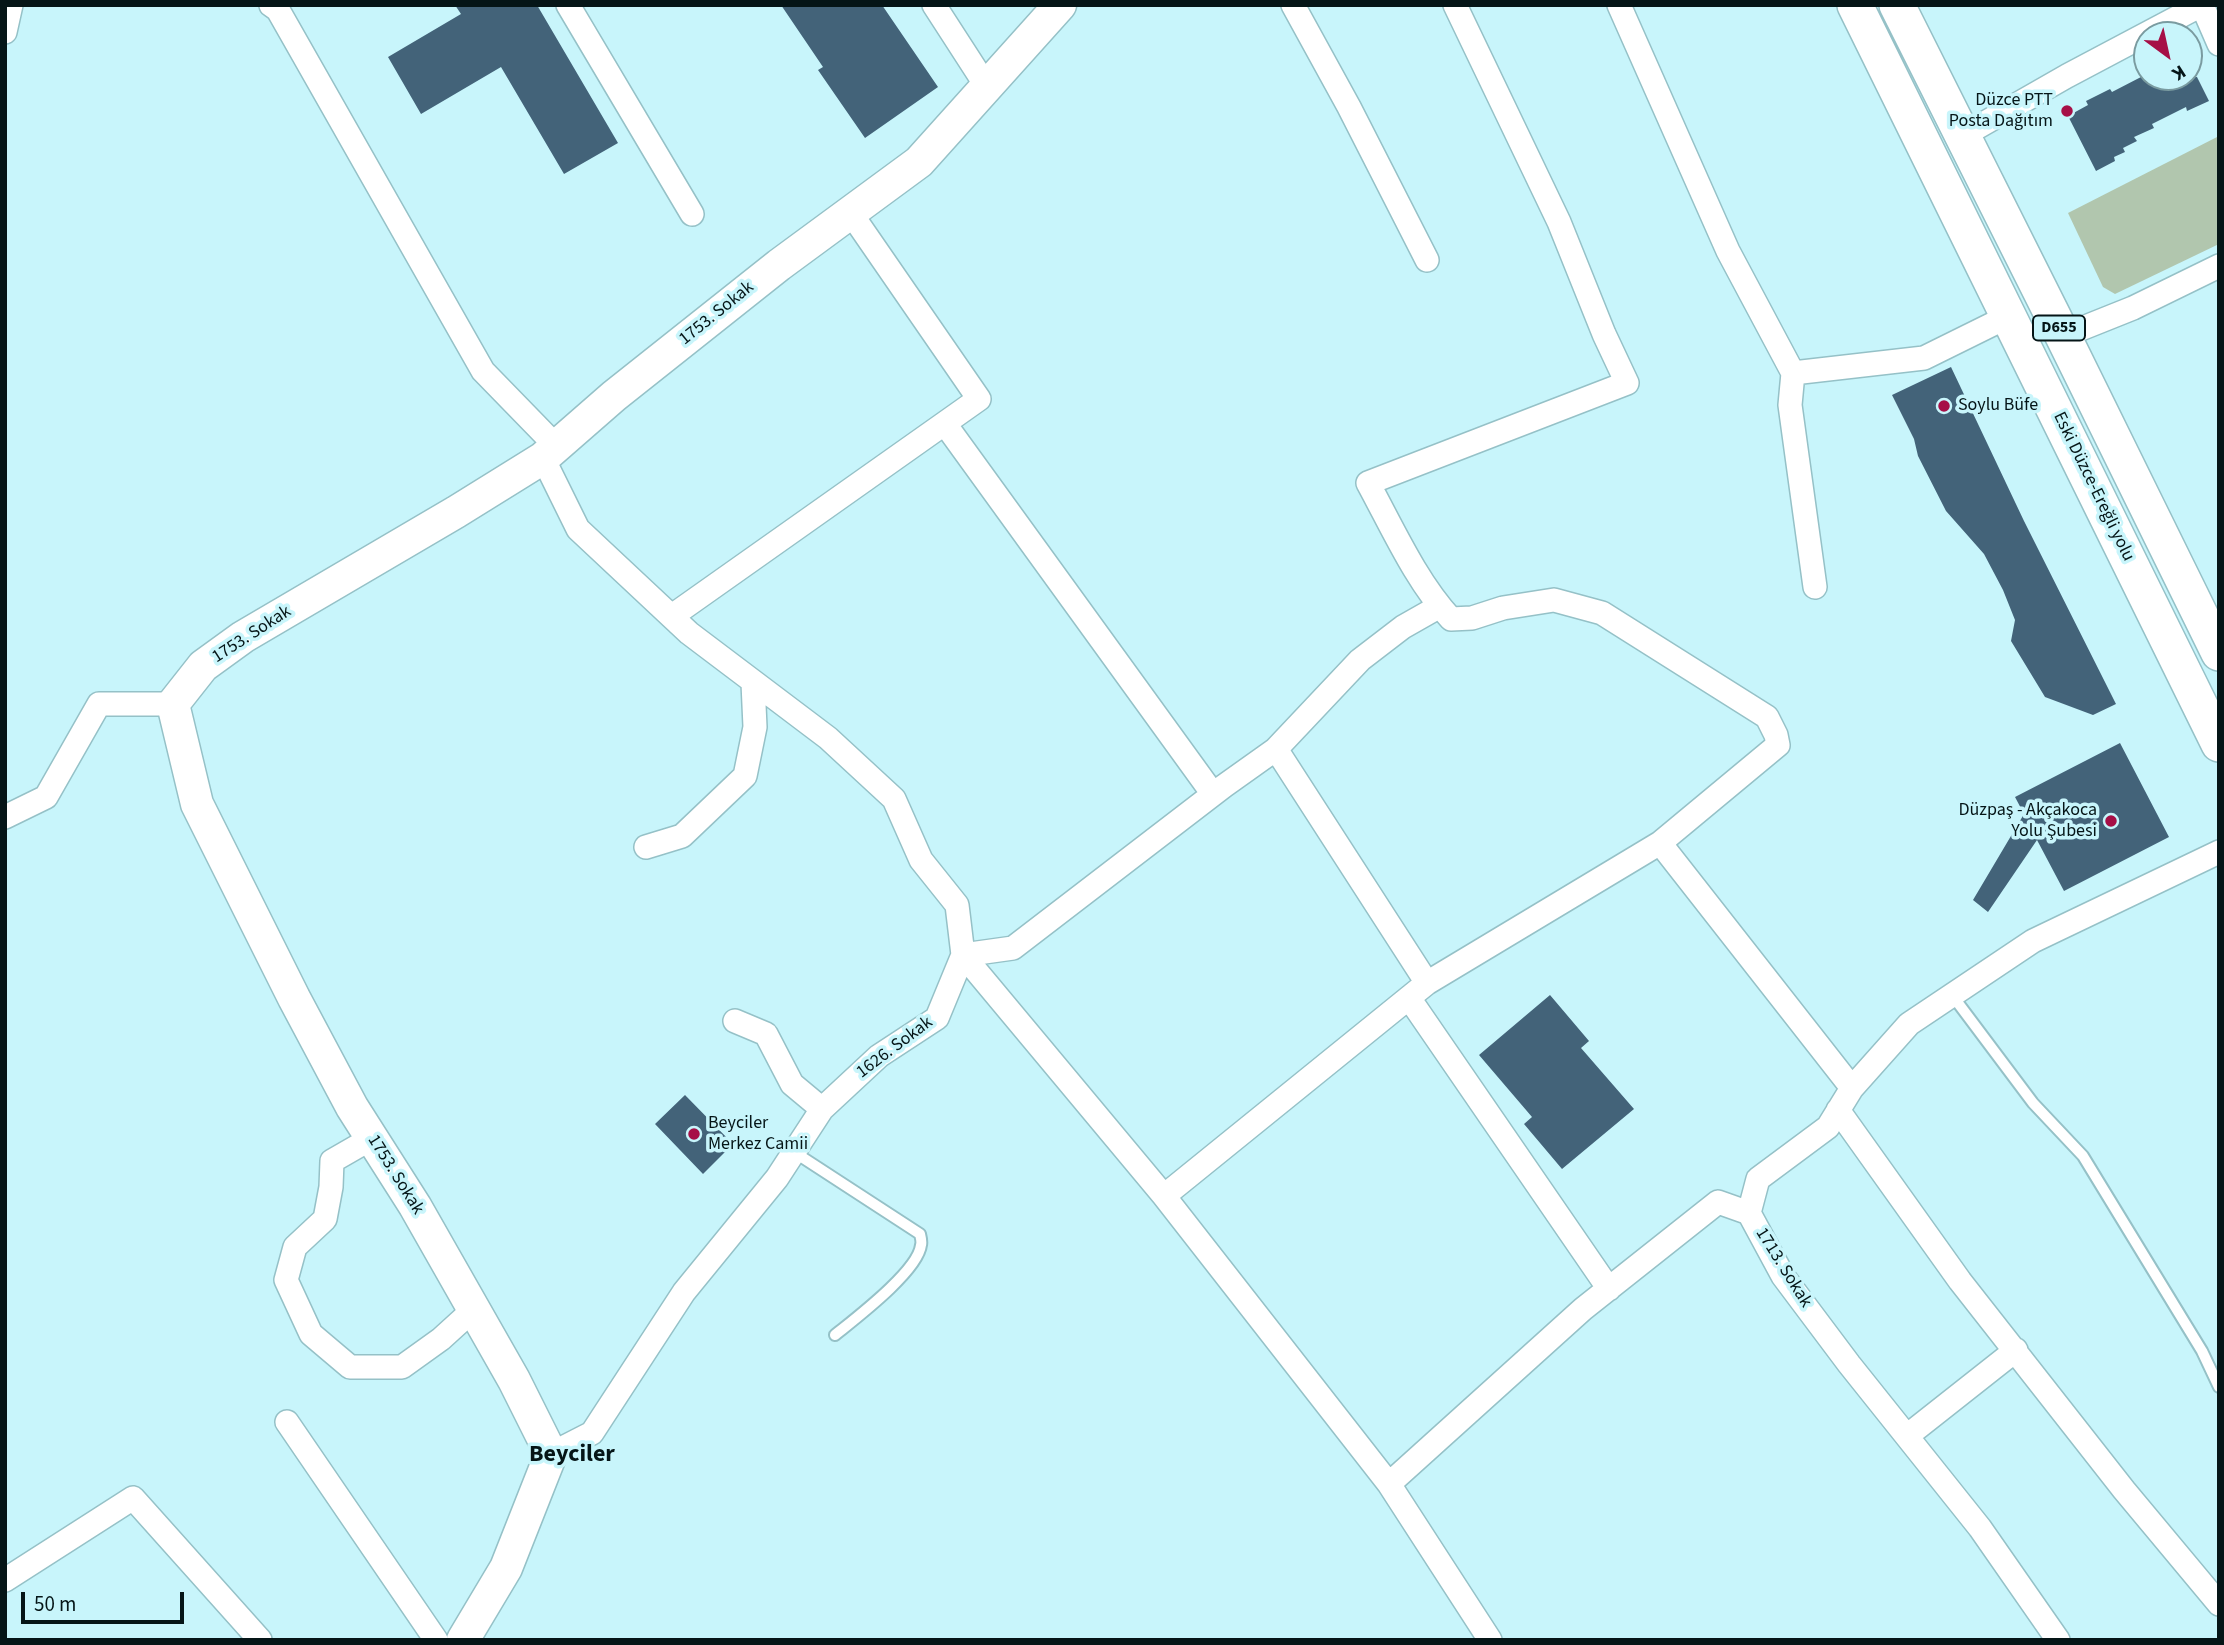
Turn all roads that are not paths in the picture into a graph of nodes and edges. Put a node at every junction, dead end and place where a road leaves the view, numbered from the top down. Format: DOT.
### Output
graph roads {
  1 [pos="11,5"];
  2 [pos="568,5"];
  3 [pos="934,5"];
  4 [pos="1060,5"];
  5 [pos="1293,5"];
  6 [pos="1455,5"];
  7 [pos="1619,5"];
  8 [pos="1855,5"];
  9 [pos="1897,5"];
  10 [pos="2202,5"];
  11 [pos="276,7"];
  12 [pos="5,32"];
  13 [pos="2219,44"];
  14 [pos="987,87"];
  15 [pos="1962,136"];
  16 [pos="850,212"];
  17 [pos="692,214"];
  18 [pos="1427,260"];
  19 [pos="2219,266"];
  20 [pos="2009,316"];
  21 [pos="2063,336"];
  22 [pos="1793,373"];
  23 [pos="945,424"];
  24 [pos="549,452"];
  25 [pos="1815,587"];
  26 [pos="1440,606"];
  27 [pos="672,616"];
  28 [pos="2219,653"];
  29 [pos="753,683"];
  30 [pos="173,704"];
  31 [pos="2219,744"];
  32 [pos="1276,749"];
  33 [pos="1213,794"];
  34 [pos="5,817"];
  35 [pos="1660,843"];
  36 [pos="646,847"];
  37 [pos="2219,852"];
  38 [pos="963,955"];
  39 [pos="1427,984"];
  40 [pos="1952,995"];
  41 [pos="1409,998"];
  42 [pos="735,1021"];
  43 [pos="1852,1088"];
  44 [pos="822,1109"];
  45 [pos="1838,1110"];
  46 [pos="372,1138"];
  47 [pos="794,1152"];
  48 [pos="1164,1196"];
  49 [pos="1749,1213"];
  50 [pos="1609,1289"];
  51 [pos="474,1309"];
  52 [pos="835,1335"];
  53 [pos="2015,1350"];
  54 [pos="2219,1387"];
  55 [pos="287,1422"];
  56 [pos="1907,1436"];
  57 [pos="551,1454"];
  58 [pos="1389,1484"];
  59 [pos="5,1580"];
  60 [pos="2219,1604"];
  61 [pos="261,1640"];
  62 [pos="436,1640"];
  63 [pos="463,1640"];
  64 [pos="1490,1640"];
  65 [pos="2058,1640"];
  1 -- 12 [label="street"];
  2 -- 17 [label="street"];
  3 -- 14 [label="street"];
  4 -- 14 [label="street, 1753. Sokak"];
  5 -- 18 [label="street"];
  6 -- 26 [label="street"];
  7 -- 22 [label="street"];
  8 -- 20 [label="main road, Eski Düzce-Ereğli yolu"];
  9 -- 15 [label="main road, D655"];
  10 -- 13 [label="street"];
  10 -- 15 [label="street"];
  11 -- 24 [label="street, 1626. Sokak"];
  14 -- 16 [label="street, 1753. Sokak"];
  15 -- 21 [label="main road, D655"];
  16 -- 23 [label="street"];
  16 -- 24 [label="street, 1753. Sokak"];
  19 -- 21 [label="street"];
  20 -- 22 [label="street"];
  20 -- 31 [label="main road, Eski Düzce-Ereğli yolu"];
  21 -- 28 [label="main road, D655"];
  22 -- 25 [label="street"];
  23 -- 27 [label="street"];
  23 -- 33 [label="street"];
  24 -- 27 [label="street, 1626. Sokak"];
  24 -- 30 [label="street, 1753. Sokak"];
  26 -- 32 [label="street"];
  26 -- 35 [label="street"];
  27 -- 29 [label="street, 1626. Sokak"];
  29 -- 36 [label="street"];
  29 -- 38 [label="street, 1626. Sokak"];
  30 -- 34 [label="street"];
  30 -- 46 [label="street, 1753. Sokak"];
  32 -- 33 [label="street"];
  32 -- 39 [label="street"];
  33 -- 38 [label="street"];
  35 -- 39 [label="street"];
  35 -- 43 [label="street"];
  37 -- 40 [label="street, 1713. Sokak"];
  38 -- 44 [label="street, 1626. Sokak"];
  38 -- 48 [label="street"];
  39 -- 41 [label="street"];
  40 -- 43 [label="street, 1713. Sokak"];
  40 -- 54 [label="lane"];
  41 -- 48 [label="street"];
  41 -- 50 [label="street"];
  42 -- 44 [label="street"];
  43 -- 45 [label="street, 1713. Sokak"];
  44 -- 47 [label="street, 1626. Sokak"];
  45 -- 49 [label="street, 1713. Sokak"];
  45 -- 53 [label="street"];
  46 -- 51 [label="street, 1753. Sokak"];
  46 -- 51 [label="street"];
  47 -- 52 [label="lane"];
  47 -- 57 [label="street, 1626. Sokak"];
  48 -- 58 [label="street"];
  49 -- 50 [label="street"];
  49 -- 56 [label="street, 1713. Sokak"];
  50 -- 58 [label="street"];
  51 -- 57 [label="street, 1753. Sokak"];
  53 -- 56 [label="street"];
  53 -- 60 [label="street"];
  55 -- 62 [label="street"];
  56 -- 65 [label="street, 1713. Sokak"];
  57 -- 63 [label="street"];
  58 -- 64 [label="street"];
  59 -- 61 [label="street"];
}
